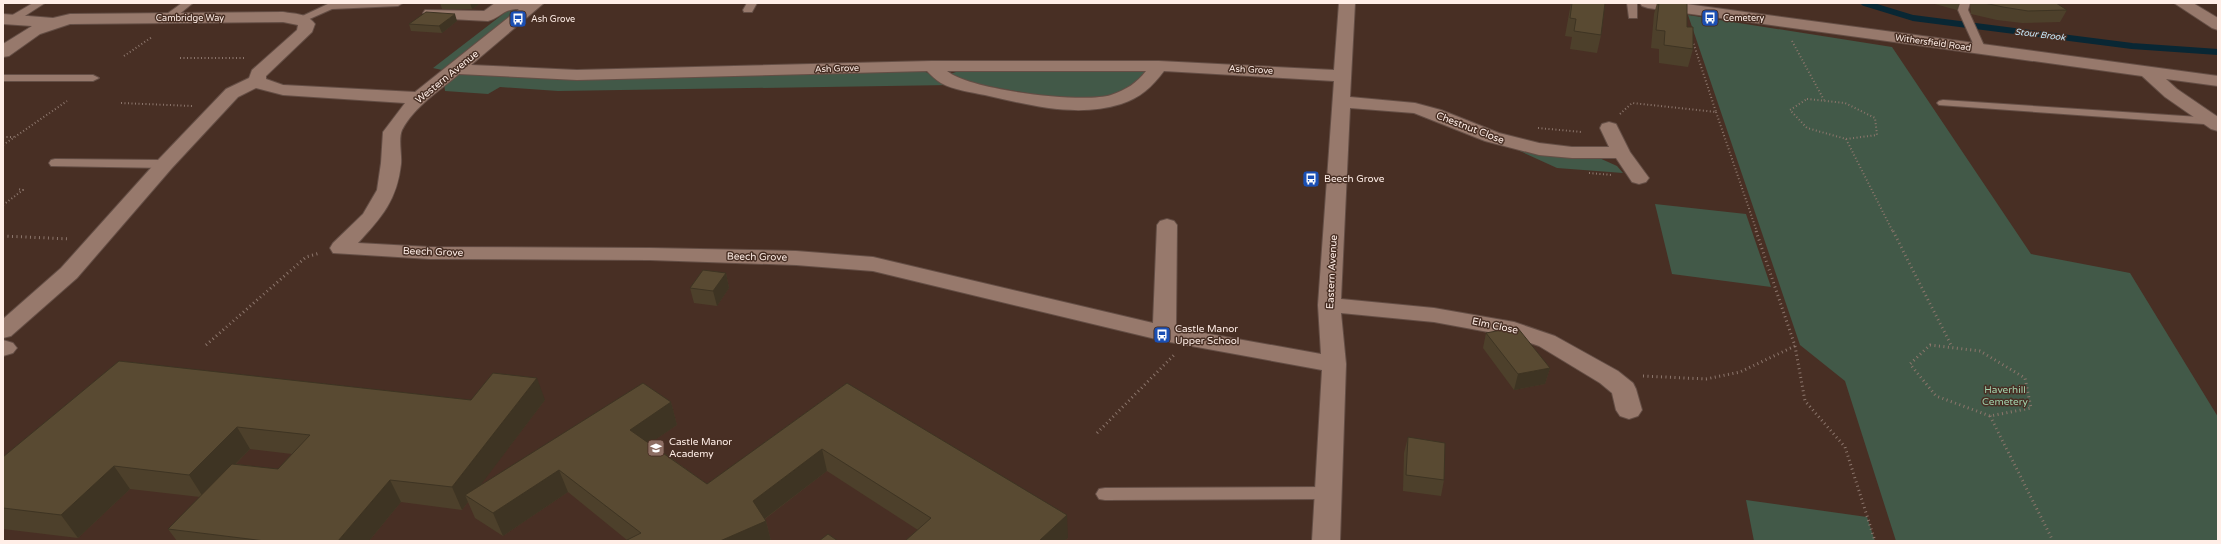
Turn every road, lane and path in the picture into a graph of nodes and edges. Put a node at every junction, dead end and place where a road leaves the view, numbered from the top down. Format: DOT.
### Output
graph roads {
  1 [pos="40,3"];
  2 [pos="188,3"];
  3 [pos="398,3"];
  4 [pos="1347,3"];
  5 [pos="1632,3"];
  6 [pos="1648,3"];
  7 [pos="1965,3"];
  8 [pos="2182,3"];
  9 [pos="504,4"];
  10 [pos="536,4"];
  11 [pos="431,13"];
  12 [pos="1633,16"];
  13 [pos="168,18"];
  14 [pos="8,19"];
  15 [pos="301,19"];
  16 [pos="51,22"];
  17 [pos="1783,23"];
  18 [pos="2218,25"];
  19 [pos="1691,37"];
  20 [pos="1981,50"];
  21 [pos="3,52"];
  22 [pos="180,58"];
  23 [pos="274,58"];
  24 [pos="932,66"];
  25 [pos="1159,66"];
  26 [pos="455,70"];
  27 [pos="2148,72"];
  28 [pos="1342,76"];
  29 [pos="2181,76"];
  30 [pos="3,78"];
  31 [pos="93,78"];
  32 [pos="257,81"];
  33 [pos="2218,81"];
  34 [pos="419,98"];
  35 [pos="67,101"];
  36 [pos="1824,101"];
  37 [pos="1342,102"];
  38 [pos="121,103"];
  39 [pos="1943,104"];
  40 [pos="219,106"];
  41 [pos="1716,112"];
  42 [pos="2211,120"];
  43 [pos="1532,127"];
  44 [pos="1609,128"];
  45 [pos="3,137"];
  46 [pos="14,137"];
  47 [pos="1846,139"];
  48 [pos="3,145"];
  49 [pos="1621,152"];
  50 [pos="55,163"];
  51 [pos="165,164"];
  52 [pos="1639,178"];
  53 [pos="18,189"];
  54 [pos="3,205"];
  55 [pos="1167,225"];
  56 [pos="3,236"];
  57 [pos="100,240"];
  58 [pos="341,248"];
  59 [pos="1329,305"];
  60 [pos="1170,334"];
  61 [pos="4,343"];
  62 [pos="206,345"];
  63 [pos="1795,346"];
  64 [pos="1952,348"];
  65 [pos="1334,364"];
  66 [pos="1609,377"];
  67 [pos="1629,410"];
  68 [pos="1990,416"];
  69 [pos="1097,433"];
  70 [pos="1328,493"];
  71 [pos="1105,494"];
  72 [pos="1326,541"];
  73 [pos="1875,541"];
  74 [pos="2053,541"];
  1 -- 14 [label="lane"];
  2 -- 13 [label="lane"];
  3 -- 15 [label="lane"];
  4 -- 28 [label="street, Eastern Avenue"];
  5 -- 12 [label="lane"];
  6 -- 17 [label="street, Withersfield Road"];
  7 -- 20 [label="lane"];
  8 -- 18 [label="street"];
  9 -- 10 [label="street"];
  9 -- 11 [label="street"];
  10 -- 26 [label="street, Western Avenue"];
  13 -- 15 [label="street, Cambridge Way"];
  13 -- 16 [label="street, Cambridge Way"];
  14 -- 16 [label="street"];
  15 -- 23 [label="street"];
  16 -- 21 [label="street, Cambridge Way"];
  17 -- 20 [label="street, Withersfield Road"];
  17 -- 36 [label="path"];
  19 -- 41 [label="path"];
  20 -- 27 [label="street, Withersfield Road"];
  22 -- 23 [label="path"];
  23 -- 32 [label="street"];
  24 -- 25 [label="street, Ash Grove"];
  24 -- 25 [label="street"];
  24 -- 26 [label="street, Ash Grove"];
  25 -- 28 [label="street, Ash Grove"];
  26 -- 34 [label="street, Western Avenue"];
  27 -- 29 [label="street, Withersfield Road"];
  27 -- 42 [label="street"];
  28 -- 37 [label="street, Eastern Avenue"];
  29 -- 33 [label="street, Withersfield Road"];
  29 -- 42 [label="street"];
  30 -- 31 [label="lane"];
  32 -- 34 [label="street"];
  32 -- 40 [label="street"];
  34 -- 58 [label="street, Western Avenue"];
  35 -- 46 [label="path"];
  36 -- 47 [label="path"];
  36 -- 47 [label="path"];
  37 -- 49 [label="street, Chestnut Close"];
  37 -- 59 [label="street, Eastern Avenue"];
  38 -- 40 [label="path"];
  39 -- 42 [label="lane"];
  40 -- 51 [label="street"];
  41 -- 44 [label="path"];
  41 -- 63 [label="path"];
  43 -- 44 [label="path"];
  44 -- 49 [label="street"];
  45 -- 46 [label="path"];
  46 -- 48 [label="path"];
  47 -- 64 [label="path"];
  49 -- 52 [label="street"];
  50 -- 51 [label="lane"];
  51 -- 57 [label="street"];
  53 -- 54 [label="path"];
  55 -- 60 [label="street"];
  56 -- 57 [label="path"];
  57 -- 61 [label="street"];
  58 -- 60 [label="street, Beech Grove"];
  58 -- 62 [label="path"];
  59 -- 65 [label="street, Eastern Avenue"];
  59 -- 66 [label="street, Elm Close"];
  60 -- 65 [label="street, Beech Grove"];
  60 -- 69 [label="path"];
  63 -- 66 [label="path"];
  63 -- 73 [label="path"];
  64 -- 68 [label="path"];
  64 -- 68 [label="path"];
  65 -- 70 [label="street, Eastern Avenue"];
  66 -- 67 [label="street, Elm Close"];
  68 -- 74 [label="path"];
  70 -- 71 [label="lane"];
  70 -- 72 [label="street, Eastern Avenue"];
}
